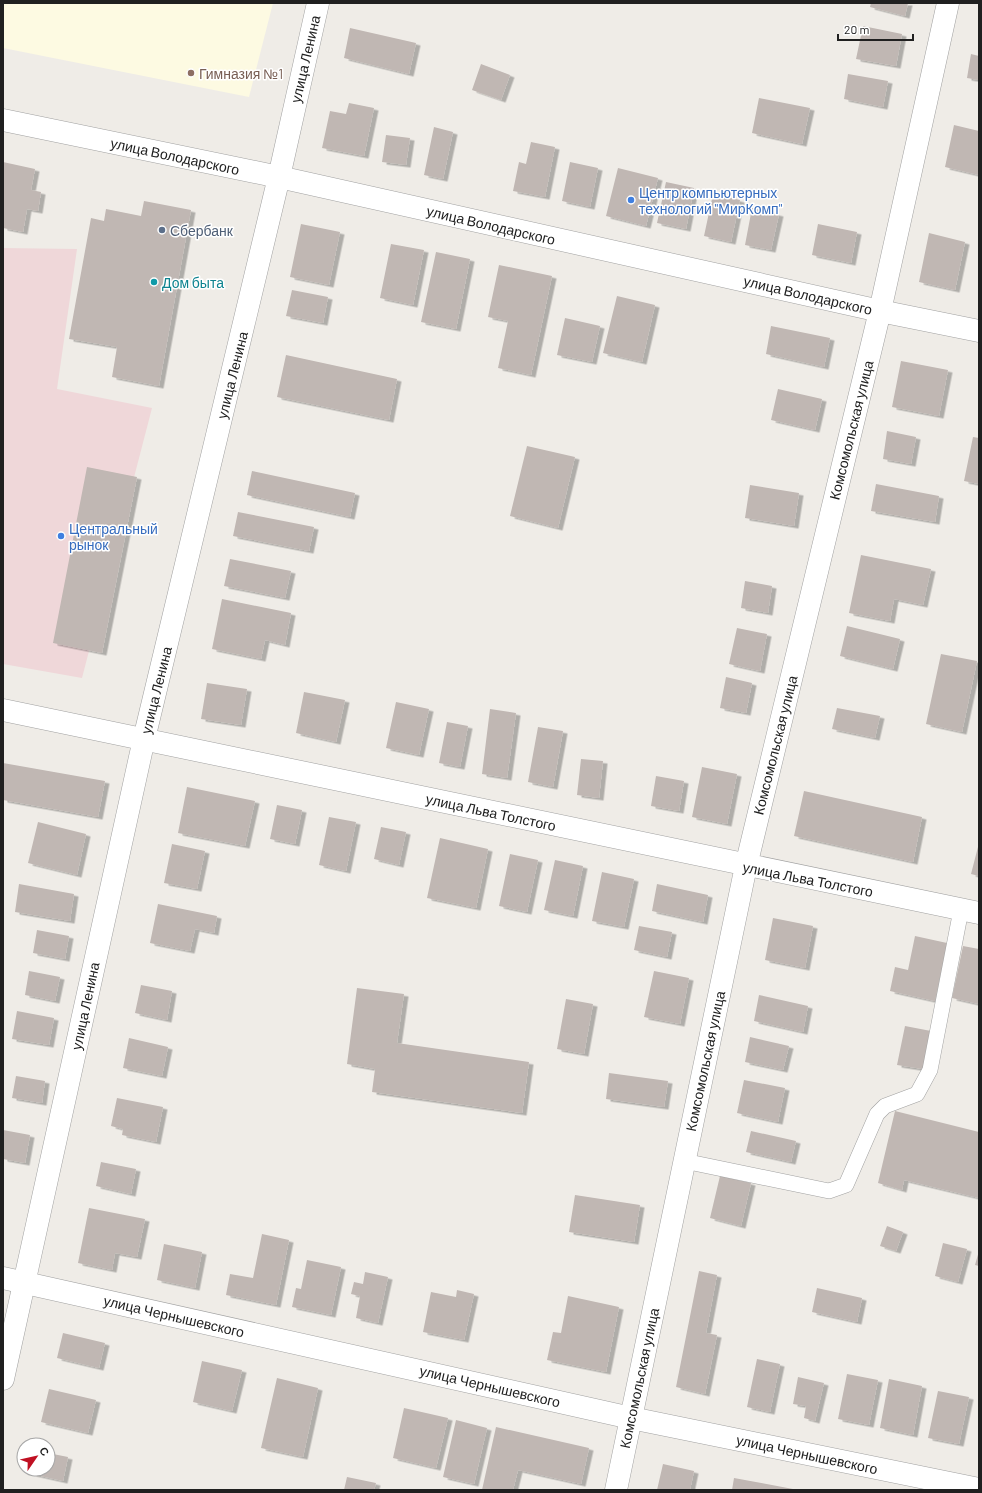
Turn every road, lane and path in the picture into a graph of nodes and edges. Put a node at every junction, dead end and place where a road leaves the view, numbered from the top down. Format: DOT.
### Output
graph roads {
  1 [pos="318,3"];
  2 [pos="948,3"];
  3 [pos="3,120"];
  4 [pos="279,177"];
  5 [pos="880,311"];
  6 [pos="979,331"];
  7 [pos="3,710"];
  8 [pos="144,739"];
  9 [pos="746,866"];
  10 [pos="970,912"];
  11 [pos="684,1161"];
  12 [pos="3,1278"];
  13 [pos="24,1282"];
  14 [pos="3,1379"];
  15 [pos="631,1418"];
  16 [pos="616,1490"];
  17 [pos="979,1490"];
  1 -- 4 [label="street, улица Ленина"];
  2 -- 5 [label="street, Комсомольская улица"];
  3 -- 4 [label="street, улица Володарского"];
  4 -- 5 [label="street, улица Володарского"];
  4 -- 8 [label="street, улица Ленина"];
  5 -- 6 [label="street, улица Володарского"];
  5 -- 9 [label="street, Комсомольская улица"];
  7 -- 8 [label="street, улица Льва Толстого"];
  8 -- 9 [label="street, улица Льва Толстого"];
  8 -- 13 [label="street, улица Ленина"];
  9 -- 10 [label="street, улица Льва Толстого"];
  9 -- 11 [label="street, Комсомольская улица"];
  10 -- 11 [label="lane"];
  11 -- 15 [label="street, Комсомольская улица"];
  12 -- 13 [label="street, улица Чернышевского"];
  13 -- 14 [label="street, улица Ленина"];
  13 -- 15 [label="street, улица Чернышевского"];
  15 -- 16 [label="street, Комсомольская улица"];
  15 -- 17 [label="street, улица Чернышевского"];
}
